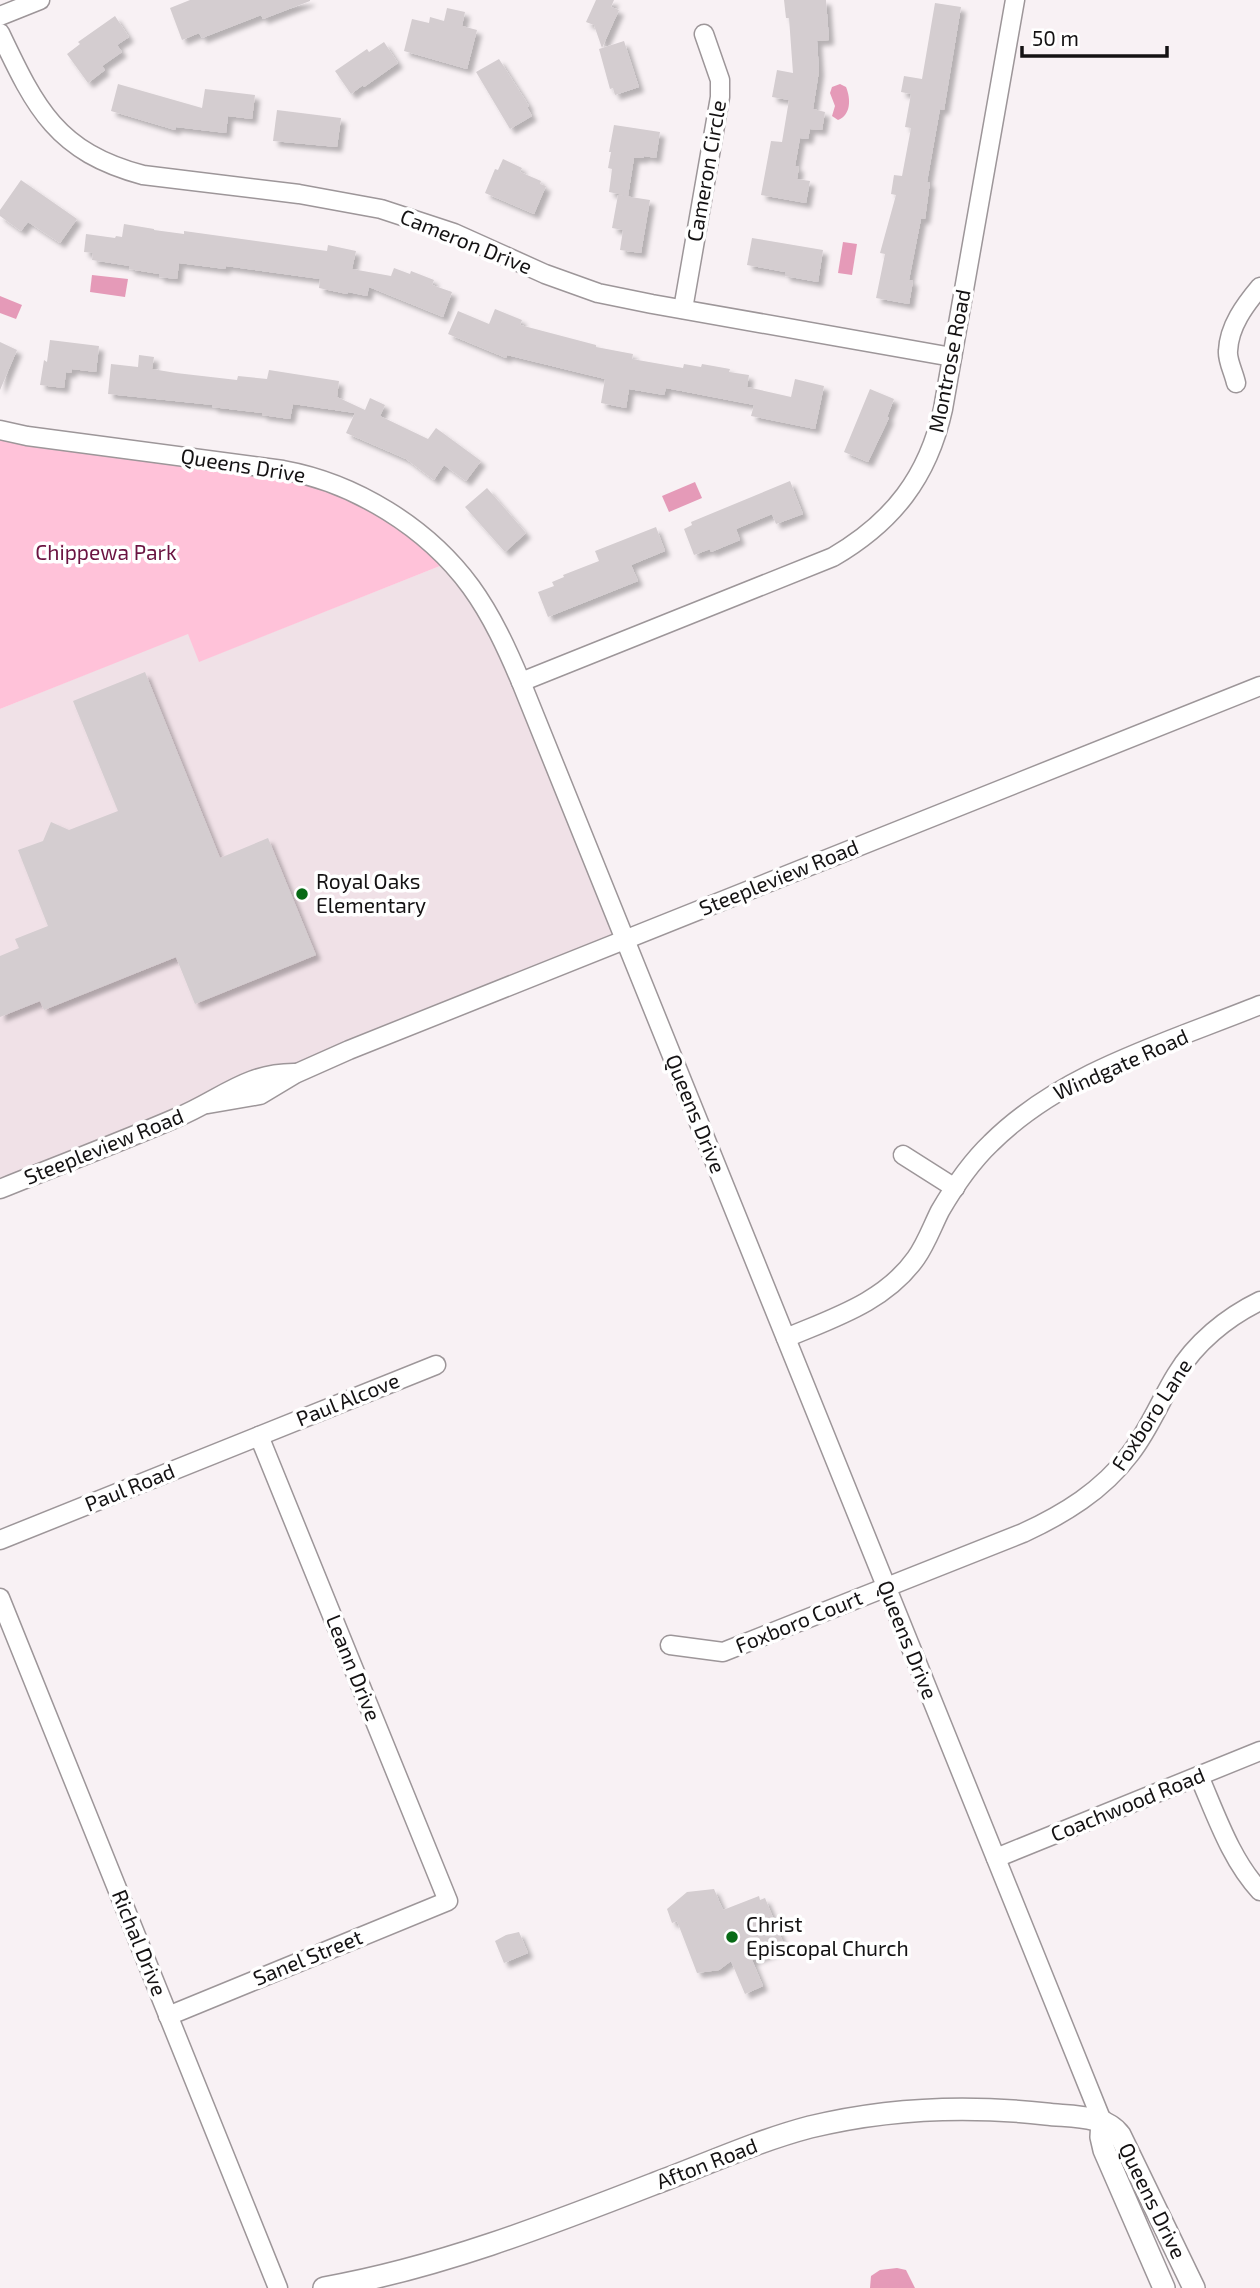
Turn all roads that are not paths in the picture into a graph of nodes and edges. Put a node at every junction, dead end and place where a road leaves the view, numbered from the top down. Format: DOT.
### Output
graph roads {
  1 [pos="40,0"];
  2 [pos="1015,0"];
  3 [pos="0,16"];
  4 [pos="0,33"];
  5 [pos="704,34"];
  6 [pos="1260,287"];
  7 [pos="683,310"];
  8 [pos="951,357"];
  9 [pos="1237,383"];
  10 [pos="0,430"];
  11 [pos="521,682"];
  12 [pos="1260,686"];
  13 [pos="624,940"];
  14 [pos="1260,1005"];
  15 [pos="903,1155"];
  16 [pos="955,1188"];
  17 [pos="0,1189"];
  18 [pos="1260,1301"];
  19 [pos="786,1338"];
  20 [pos="436,1365"];
  21 [pos="259,1436"];
  22 [pos="0,1540"];
  23 [pos="886,1588"];
  24 [pos="0,1598"];
  25 [pos="670,1645"];
  26 [pos="1260,1751"];
  27 [pos="1199,1776"];
  28 [pos="996,1858"];
  29 [pos="1260,1891"];
  30 [pos="448,1901"];
  31 [pos="168,2016"];
  32 [pos="1102,2122"];
  33 [pos="278,2288"];
  34 [pos="324,2288"];
  35 [pos="1164,2288"];
  36 [pos="1194,2288"];
  1 -- 3 [label="street"];
  2 -- 8 [label="street, Montrose Road"];
  4 -- 7 [label="street, Cameron Drive"];
  5 -- 7 [label="street, Cameron Circle"];
  6 -- 9 [label="street"];
  7 -- 8 [label="street, Cameron Drive"];
  8 -- 11 [label="street, Montrose Road"];
  10 -- 11 [label="street, Queens Drive"];
  11 -- 13 [label="street, Queens Drive"];
  12 -- 13 [label="street, Steepleview Road"];
  13 -- 17 [label="street, Steepleview Road"];
  13 -- 19 [label="street, Queens Drive"];
  14 -- 16 [label="street, Windgate Road"];
  15 -- 16 [label="street"];
  16 -- 19 [label="street, Windgate Road"];
  18 -- 23 [label="street, Foxboro Lane"];
  19 -- 23 [label="street, Queens Drive"];
  20 -- 21 [label="street, Paul Alcove"];
  21 -- 22 [label="street, Paul Road"];
  21 -- 30 [label="street, Leann Drive"];
  23 -- 25 [label="street, Foxboro Court"];
  23 -- 28 [label="street, Queens Drive"];
  24 -- 31 [label="street, Richal Drive"];
  26 -- 27 [label="street, Coachwood Road"];
  27 -- 28 [label="street, Coachwood Road"];
  27 -- 29 [label="street"];
  28 -- 32 [label="street, Queens Drive"];
  30 -- 31 [label="street, Sanel Street"];
  31 -- 33 [label="street, Richal Drive"];
  32 -- 34 [label="street, Afton Road"];
  32 -- 35 [label="street, Queens Drive"];
  32 -- 36 [label="street, Queens Drive"];
}
